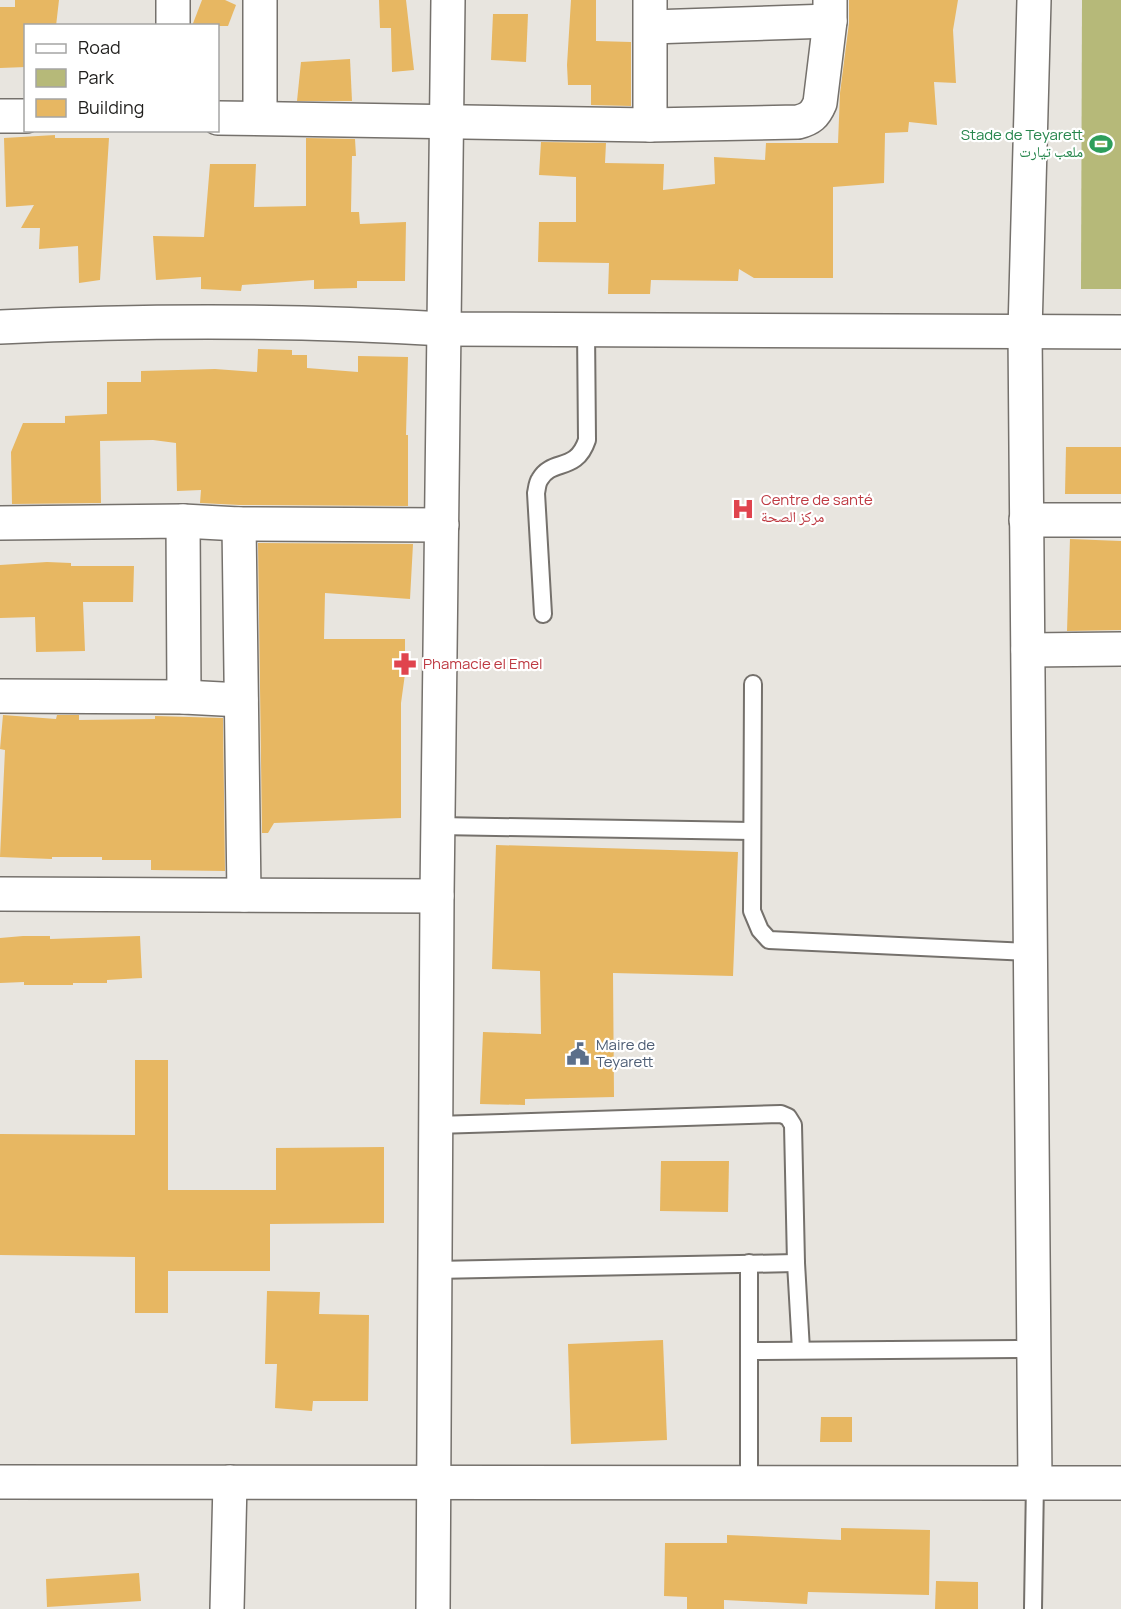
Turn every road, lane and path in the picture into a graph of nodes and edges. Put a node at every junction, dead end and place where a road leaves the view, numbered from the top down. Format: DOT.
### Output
graph roads {
  1 [pos="173,0"];
  2 [pos="260,0"];
  3 [pos="448,0"];
  4 [pos="1034,0"];
  5 [pos="830,11"];
  6 [pos="650,13"];
  7 [pos="173,24"];
  8 [pos="0,116"];
  9 [pos="24,116"];
  10 [pos="219,117"];
  11 [pos="260,117"];
  12 [pos="446,120"];
  13 [pos="650,125"];
  14 [pos="0,327"];
  15 [pos="444,329"];
  16 [pos="586,329"];
  17 [pos="1025,331"];
  18 [pos="1121,332"];
  19 [pos="1026,520"];
  20 [pos="1121,520"];
  21 [pos="183,521"];
  22 [pos="0,523"];
  23 [pos="239,524"];
  24 [pos="442,525"];
  25 [pos="543,614"];
  26 [pos="1121,649"];
  27 [pos="1028,650"];
  28 [pos="753,684"];
  29 [pos="0,696"];
  30 [pos="184,697"];
  31 [pos="241,700"];
  32 [pos="438,826"];
  33 [pos="752,831"];
  34 [pos="0,894"];
  35 [pos="244,895"];
  36 [pos="437,896"];
  37 [pos="1030,952"];
  38 [pos="436,1125"];
  39 [pos="748,1263"];
  40 [pos="796,1263"];
  41 [pos="435,1270"];
  42 [pos="1034,1349"];
  43 [pos="801,1350"];
  44 [pos="749,1351"];
  45 [pos="0,1482"];
  46 [pos="230,1482"];
  47 [pos="1035,1482"];
  48 [pos="433,1483"];
  49 [pos="749,1483"];
  50 [pos="1121,1483"];
  51 [pos="227,1609"];
  52 [pos="433,1609"];
  53 [pos="1033,1609"];
  1 -- 7 [label="street"];
  2 -- 11 [label="street"];
  3 -- 12 [label="street"];
  4 -- 17 [label="street"];
  5 -- 6 [label="street"];
  5 -- 13 [label="street"];
  6 -- 13 [label="street"];
  8 -- 9 [label="street"];
  10 -- 11 [label="street"];
  11 -- 12 [label="street"];
  12 -- 13 [label="street"];
  12 -- 15 [label="street"];
  14 -- 15 [label="street"];
  15 -- 16 [label="street"];
  15 -- 24 [label="street"];
  16 -- 17 [label="street"];
  16 -- 25 [label="lane"];
  17 -- 18 [label="street"];
  17 -- 19 [label="street"];
  19 -- 20 [label="street"];
  19 -- 27 [label="street"];
  21 -- 22 [label="street"];
  21 -- 23 [label="street"];
  21 -- 30 [label="street"];
  23 -- 24 [label="street"];
  23 -- 31 [label="street"];
  24 -- 32 [label="street"];
  26 -- 27 [label="street"];
  27 -- 37 [label="street"];
  28 -- 33 [label="lane"];
  29 -- 30 [label="street"];
  30 -- 31 [label="street"];
  31 -- 35 [label="street"];
  32 -- 33 [label="lane"];
  32 -- 36 [label="street"];
  33 -- 37 [label="lane"];
  34 -- 35 [label="street"];
  35 -- 36 [label="street"];
  36 -- 38 [label="street"];
  37 -- 42 [label="street"];
  38 -- 40 [label="lane"];
  38 -- 41 [label="street"];
  39 -- 40 [label="lane"];
  39 -- 41 [label="lane"];
  39 -- 44 [label="lane"];
  40 -- 43 [label="lane"];
  41 -- 48 [label="street"];
  42 -- 43 [label="lane"];
  42 -- 47 [label="street"];
  43 -- 44 [label="lane"];
  44 -- 49 [label="lane"];
  45 -- 46 [label="street"];
  46 -- 48 [label="street"];
  46 -- 51 [label="street"];
  47 -- 49 [label="street"];
  47 -- 50 [label="street"];
  47 -- 53 [label="lane"];
  48 -- 49 [label="street"];
  48 -- 52 [label="street"];
}
